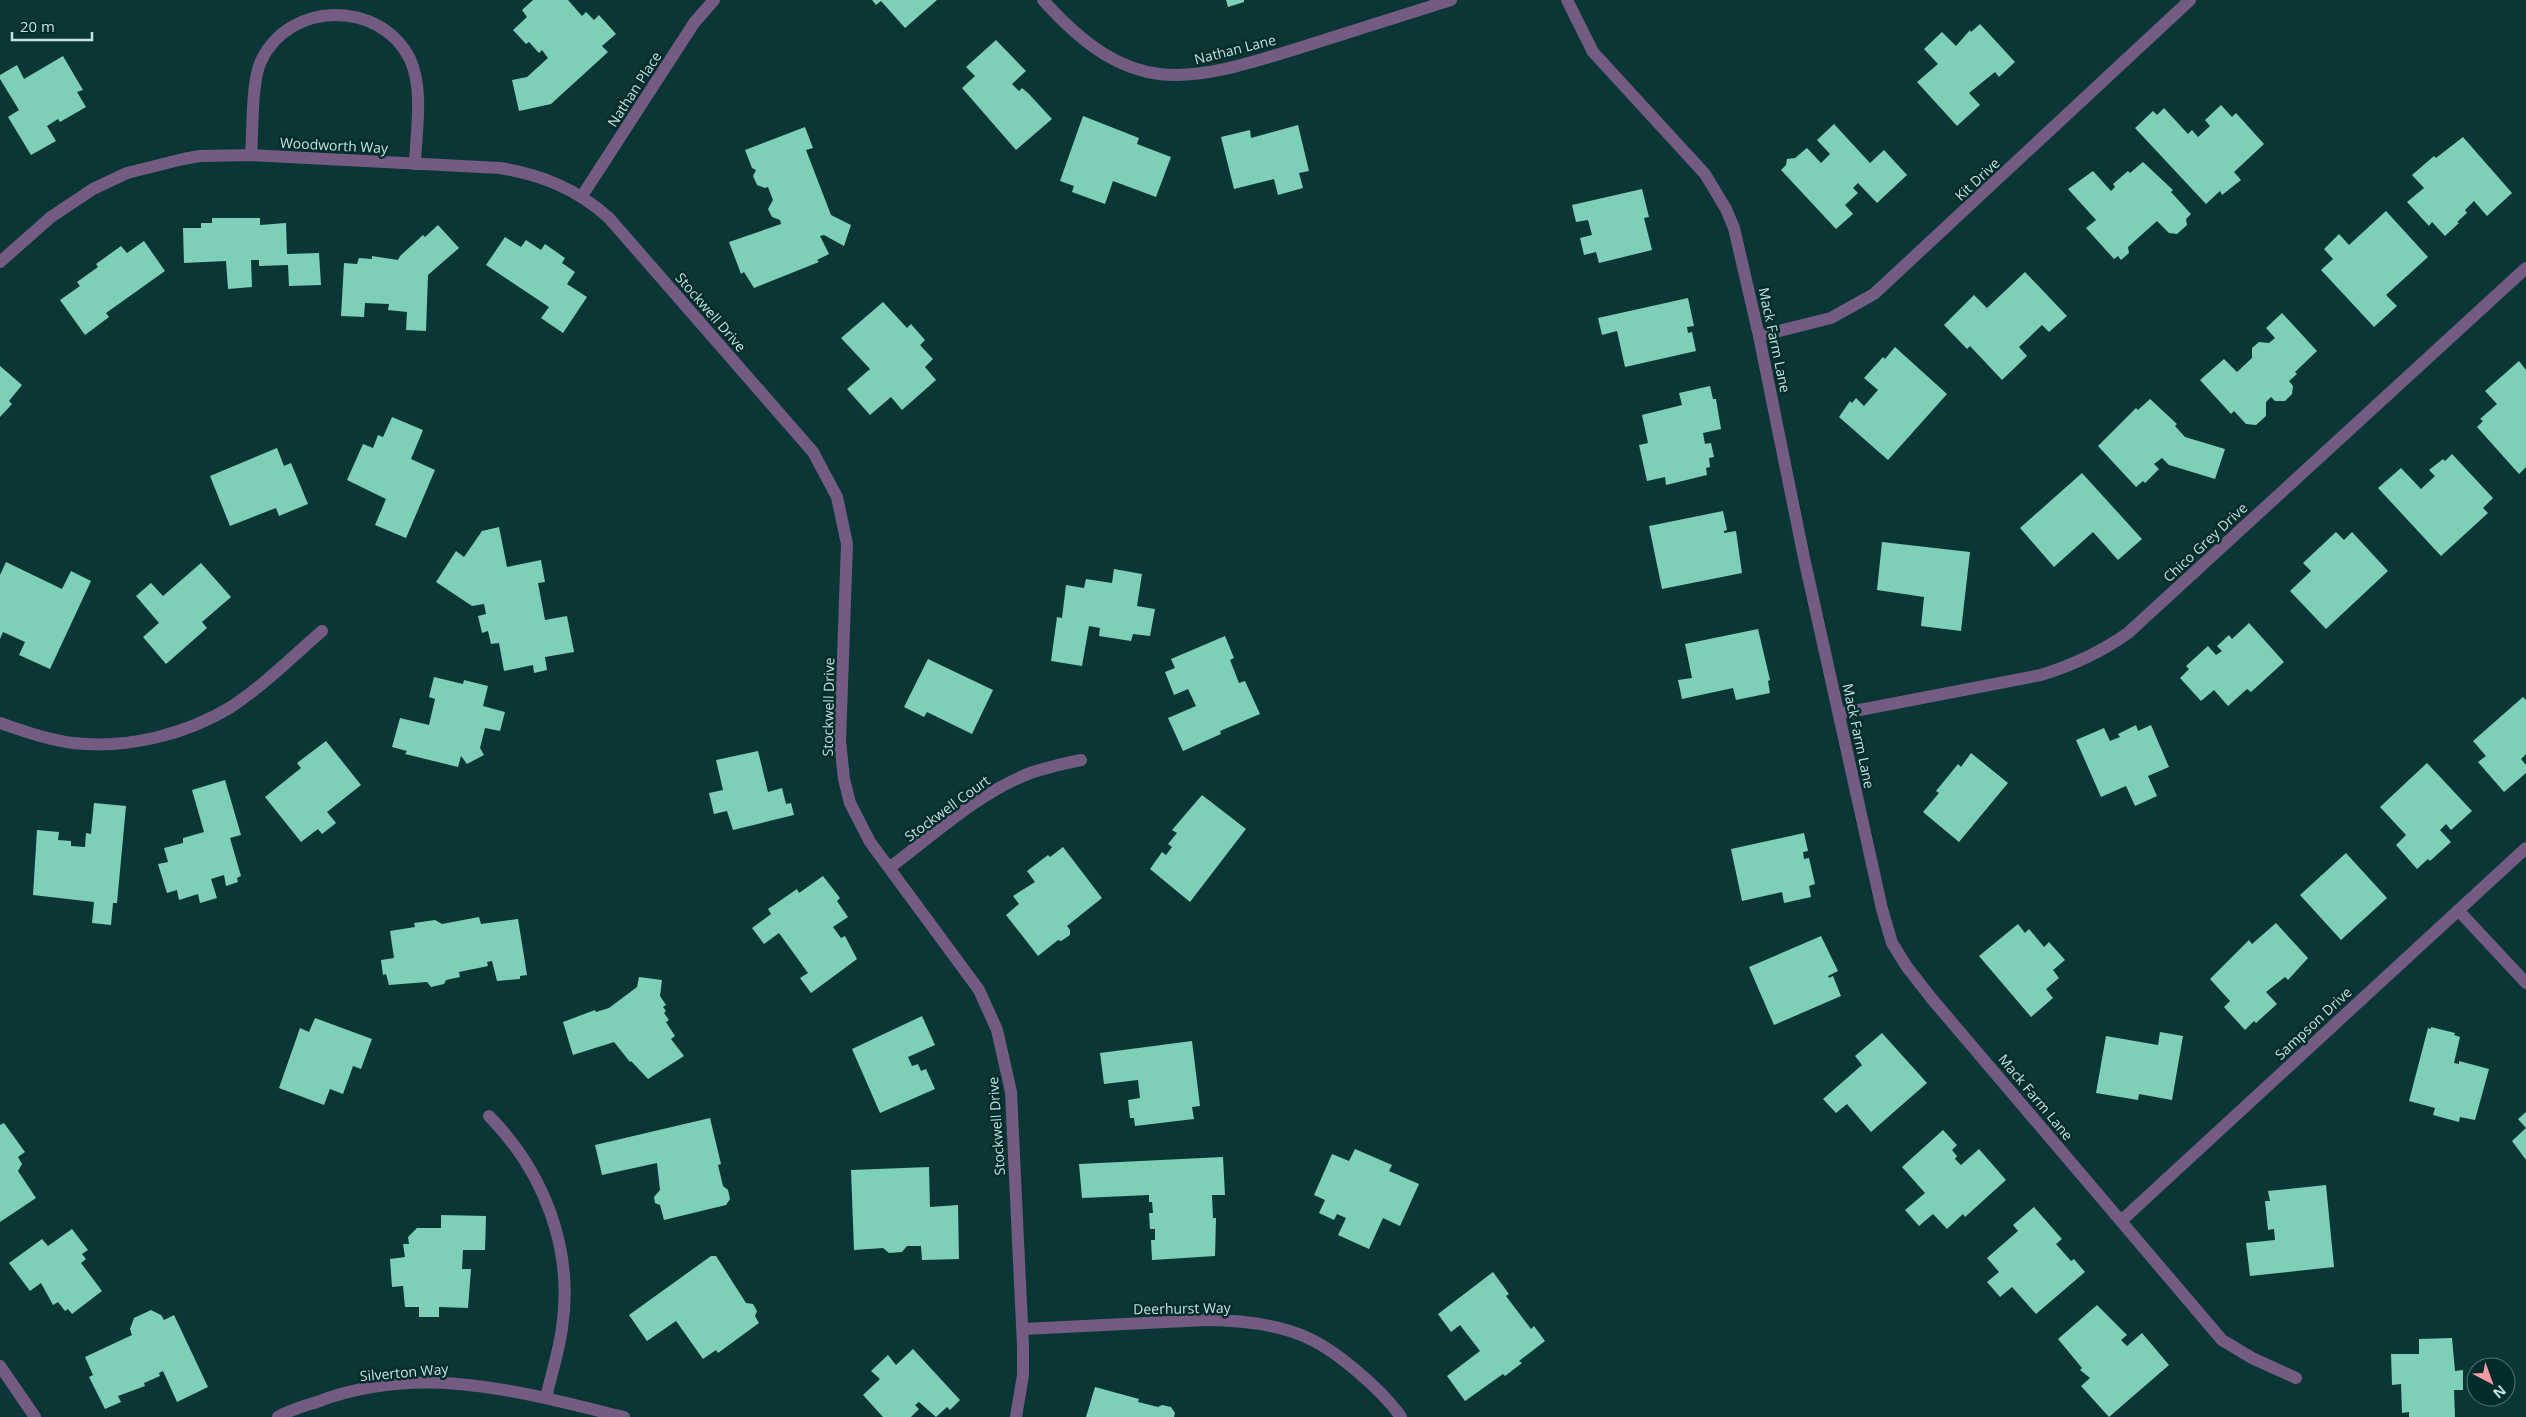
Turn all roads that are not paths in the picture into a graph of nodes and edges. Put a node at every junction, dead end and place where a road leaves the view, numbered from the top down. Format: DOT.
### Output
graph roads {
  1 [pos="714,0"];
  2 [pos="1043,0"];
  3 [pos="1451,0"];
  4 [pos="1568,0"];
  5 [pos="2190,0"];
  6 [pos="251,155"];
  7 [pos="415,164"];
  8 [pos="582,196"];
  9 [pos="0,262"];
  10 [pos="2526,268"];
  11 [pos="1759,336"];
  12 [pos="322,632"];
  13 [pos="1839,714"];
  14 [pos="0,723"];
  15 [pos="1082,760"];
  16 [pos="2526,848"];
  17 [pos="889,868"];
  18 [pos="2458,910"];
  19 [pos="2526,983"];
  20 [pos="489,1116"];
  21 [pos="2121,1220"];
  22 [pos="1023,1328"];
  23 [pos="0,1366"];
  24 [pos="2296,1378"];
  25 [pos="546,1398"];
  26 [pos="35,1417"];
  27 [pos="278,1417"];
  28 [pos="624,1417"];
  29 [pos="1016,1417"];
  30 [pos="1401,1417"];
  1 -- 8 [label="street, Nathan Place"];
  2 -- 3 [label="street, Nathan Lane"];
  4 -- 11 [label="street, Mack Farm Lane"];
  5 -- 11 [label="street, Kit Drive"];
  6 -- 7 [label="street, Woodworth Way"];
  6 -- 7 [label="street"];
  6 -- 9 [label="street, Woodworth Way"];
  7 -- 8 [label="street, Woodworth Way"];
  8 -- 17 [label="street, Stockwell Drive"];
  10 -- 13 [label="street, Chico Grey Drive"];
  11 -- 13 [label="street, Mack Farm Lane"];
  12 -- 14 [label="street"];
  13 -- 21 [label="street, Mack Farm Lane"];
  15 -- 17 [label="street, Stockwell Court"];
  16 -- 18 [label="street, Sampson Drive"];
  17 -- 22 [label="street, Stockwell Drive"];
  18 -- 19 [label="street"];
  18 -- 21 [label="street, Sampson Drive"];
  20 -- 25 [label="street"];
  21 -- 24 [label="street, Mack Farm Lane"];
  22 -- 29 [label="street, Stockwell Drive"];
  22 -- 30 [label="street, Deerhurst Way"];
  23 -- 26 [label="street"];
  25 -- 27 [label="street, Silverton Way"];
  25 -- 28 [label="street, Silverton Way"];
}
